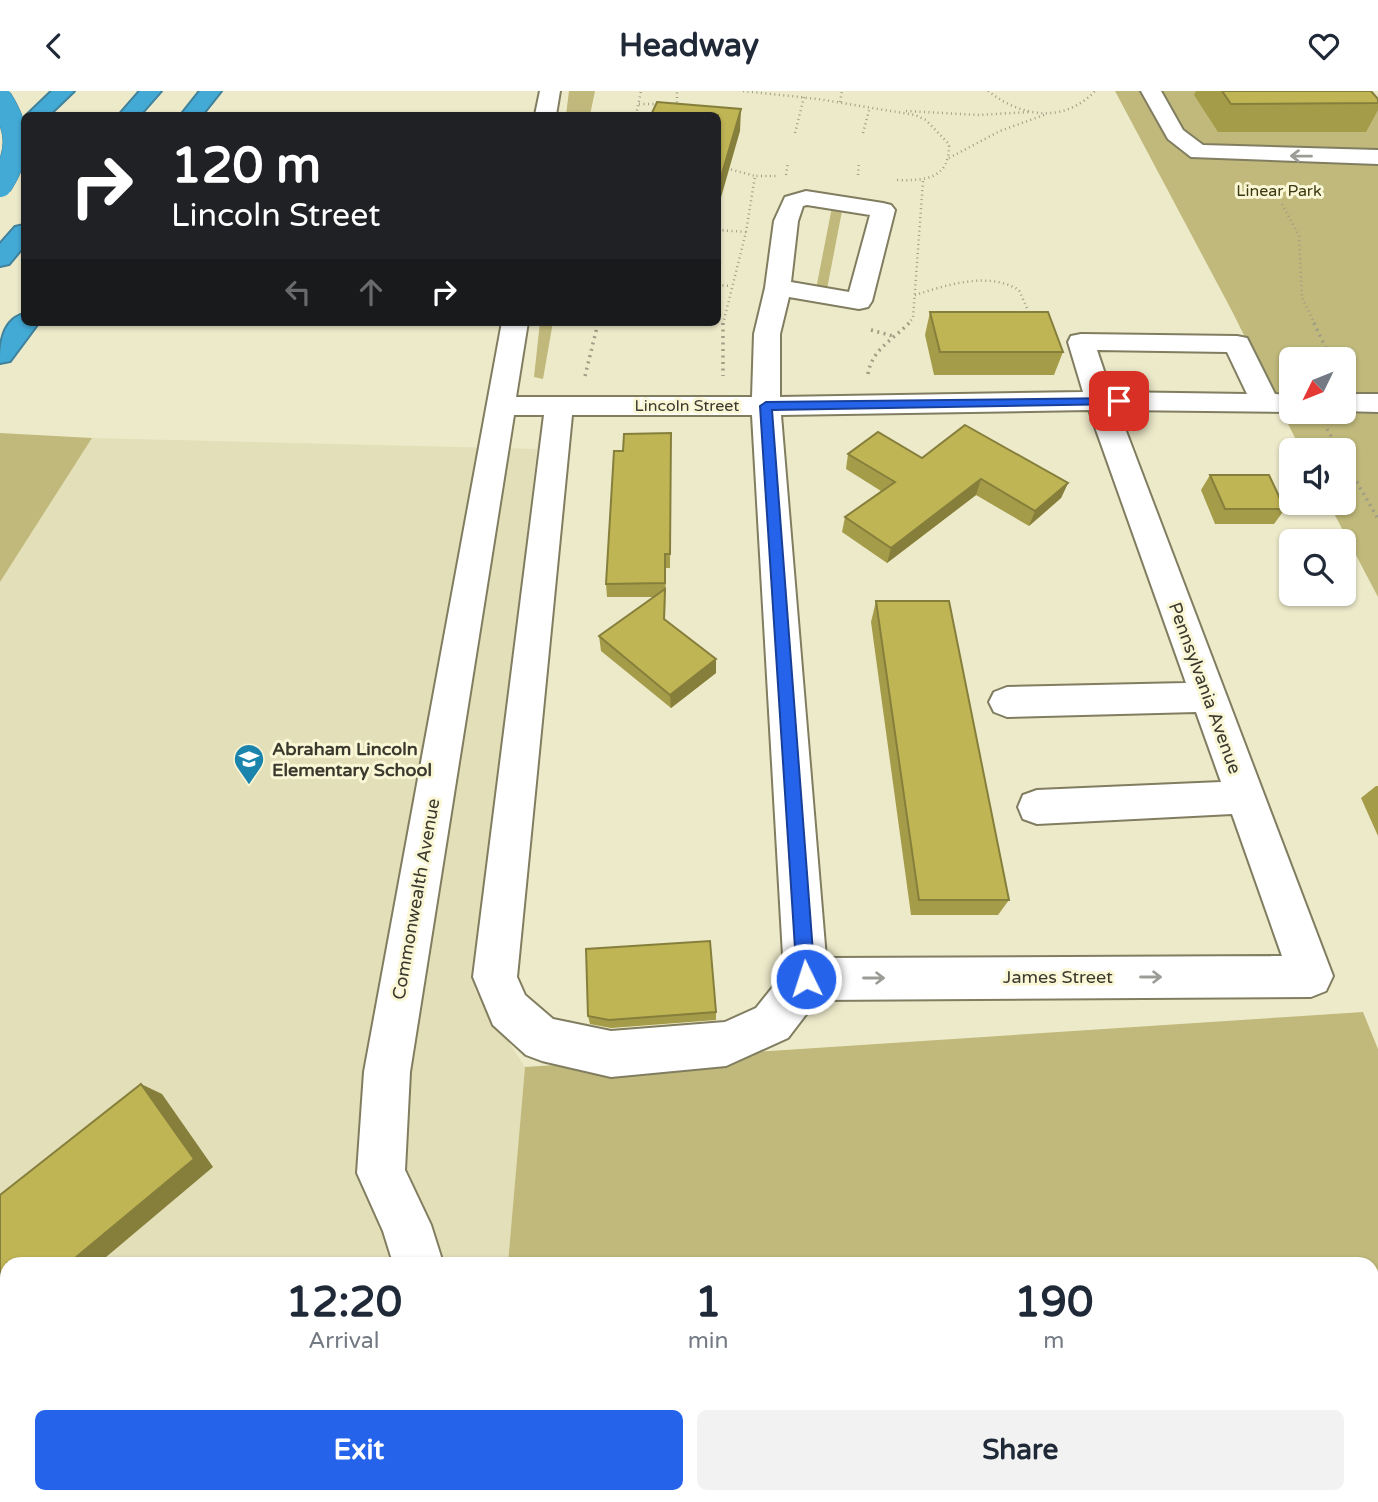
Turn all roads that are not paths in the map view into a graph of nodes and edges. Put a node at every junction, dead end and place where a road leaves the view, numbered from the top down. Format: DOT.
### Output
graph roads {
  1 [pos="64,91"];
  2 [pos="152,91"];
  3 [pos="211,91"];
  4 [pos="550,91"];
  5 [pos="1151,91"];
  6 [pos="0,99"];
  7 [pos="40,112"];
  8 [pos="132,112"];
  9 [pos="194,112"];
  10 [pos="546,112"];
  11 [pos="21,130"];
  12 [pos="0,149"];
  13 [pos="1199,152"];
  14 [pos="1372,168"];
  15 [pos="1212,174"];
  16 [pos="0,185"];
  17 [pos="21,236"];
  18 [pos="0,260"];
  19 [pos="778,288"];
  20 [pos="23,326"];
  21 [pos="513,326"];
  22 [pos="0,355"];
  23 [pos="572,392"];
  24 [pos="1100,401"];
  25 [pos="1356,403"];
  26 [pos="1378,403"];
  27 [pos="1279,404"];
  28 [pos="502,406"];
  29 [pos="766,406"];
  30 [pos="1209,697"];
  31 [pos="1007,702"];
  32 [pos="1245,797"];
  33 [pos="1037,807"];
  34 [pos="1311,976"];
  35 [pos="806,979"];
  36 [pos="416,1257"];
  1 -- 7 [label="highway"];
  2 -- 8 [label="highway"];
  3 -- 9 [label="highway"];
  4 -- 10 [label="street"];
  5 -- 13 [label="street"];
  6 -- 16 [label="highway, bridge"];
  11 -- 12 [label="highway"];
  14 -- 13 [label="street, one-way"];
  13 -- 15 [label="street"];
  17 -- 18 [label="highway"];
  19 -- 19 [label="street"];
  19 -- 29 [label="street"];
  20 -- 22 [label="highway"];
  21 -- 28 [label="street, Commonwealth Avenue"];
  23 -- 28 [label="street, Lincoln Street"];
  23 -- 29 [label="street, Lincoln Street"];
  23 -- 35 [label="street"];
  24 -- 27 [label="street, Lincoln Street"];
  24 -- 27 [label="street, Pennsylvania Avenue"];
  24 -- 29 [label="street, Lincoln Street"];
  24 -- 30 [label="street, Pennsylvania Avenue"];
  25 -- 26 [label="street"];
  28 -- 36 [label="street, Commonwealth Avenue"];
  29 -- 35 [label="street"];
  30 -- 31 [label="street"];
  30 -- 32 [label="street, Pennsylvania Avenue"];
  32 -- 33 [label="street"];
  32 -- 34 [label="street, Pennsylvania Avenue"];
  35 -- 34 [label="street, James Street, one-way"];
}
